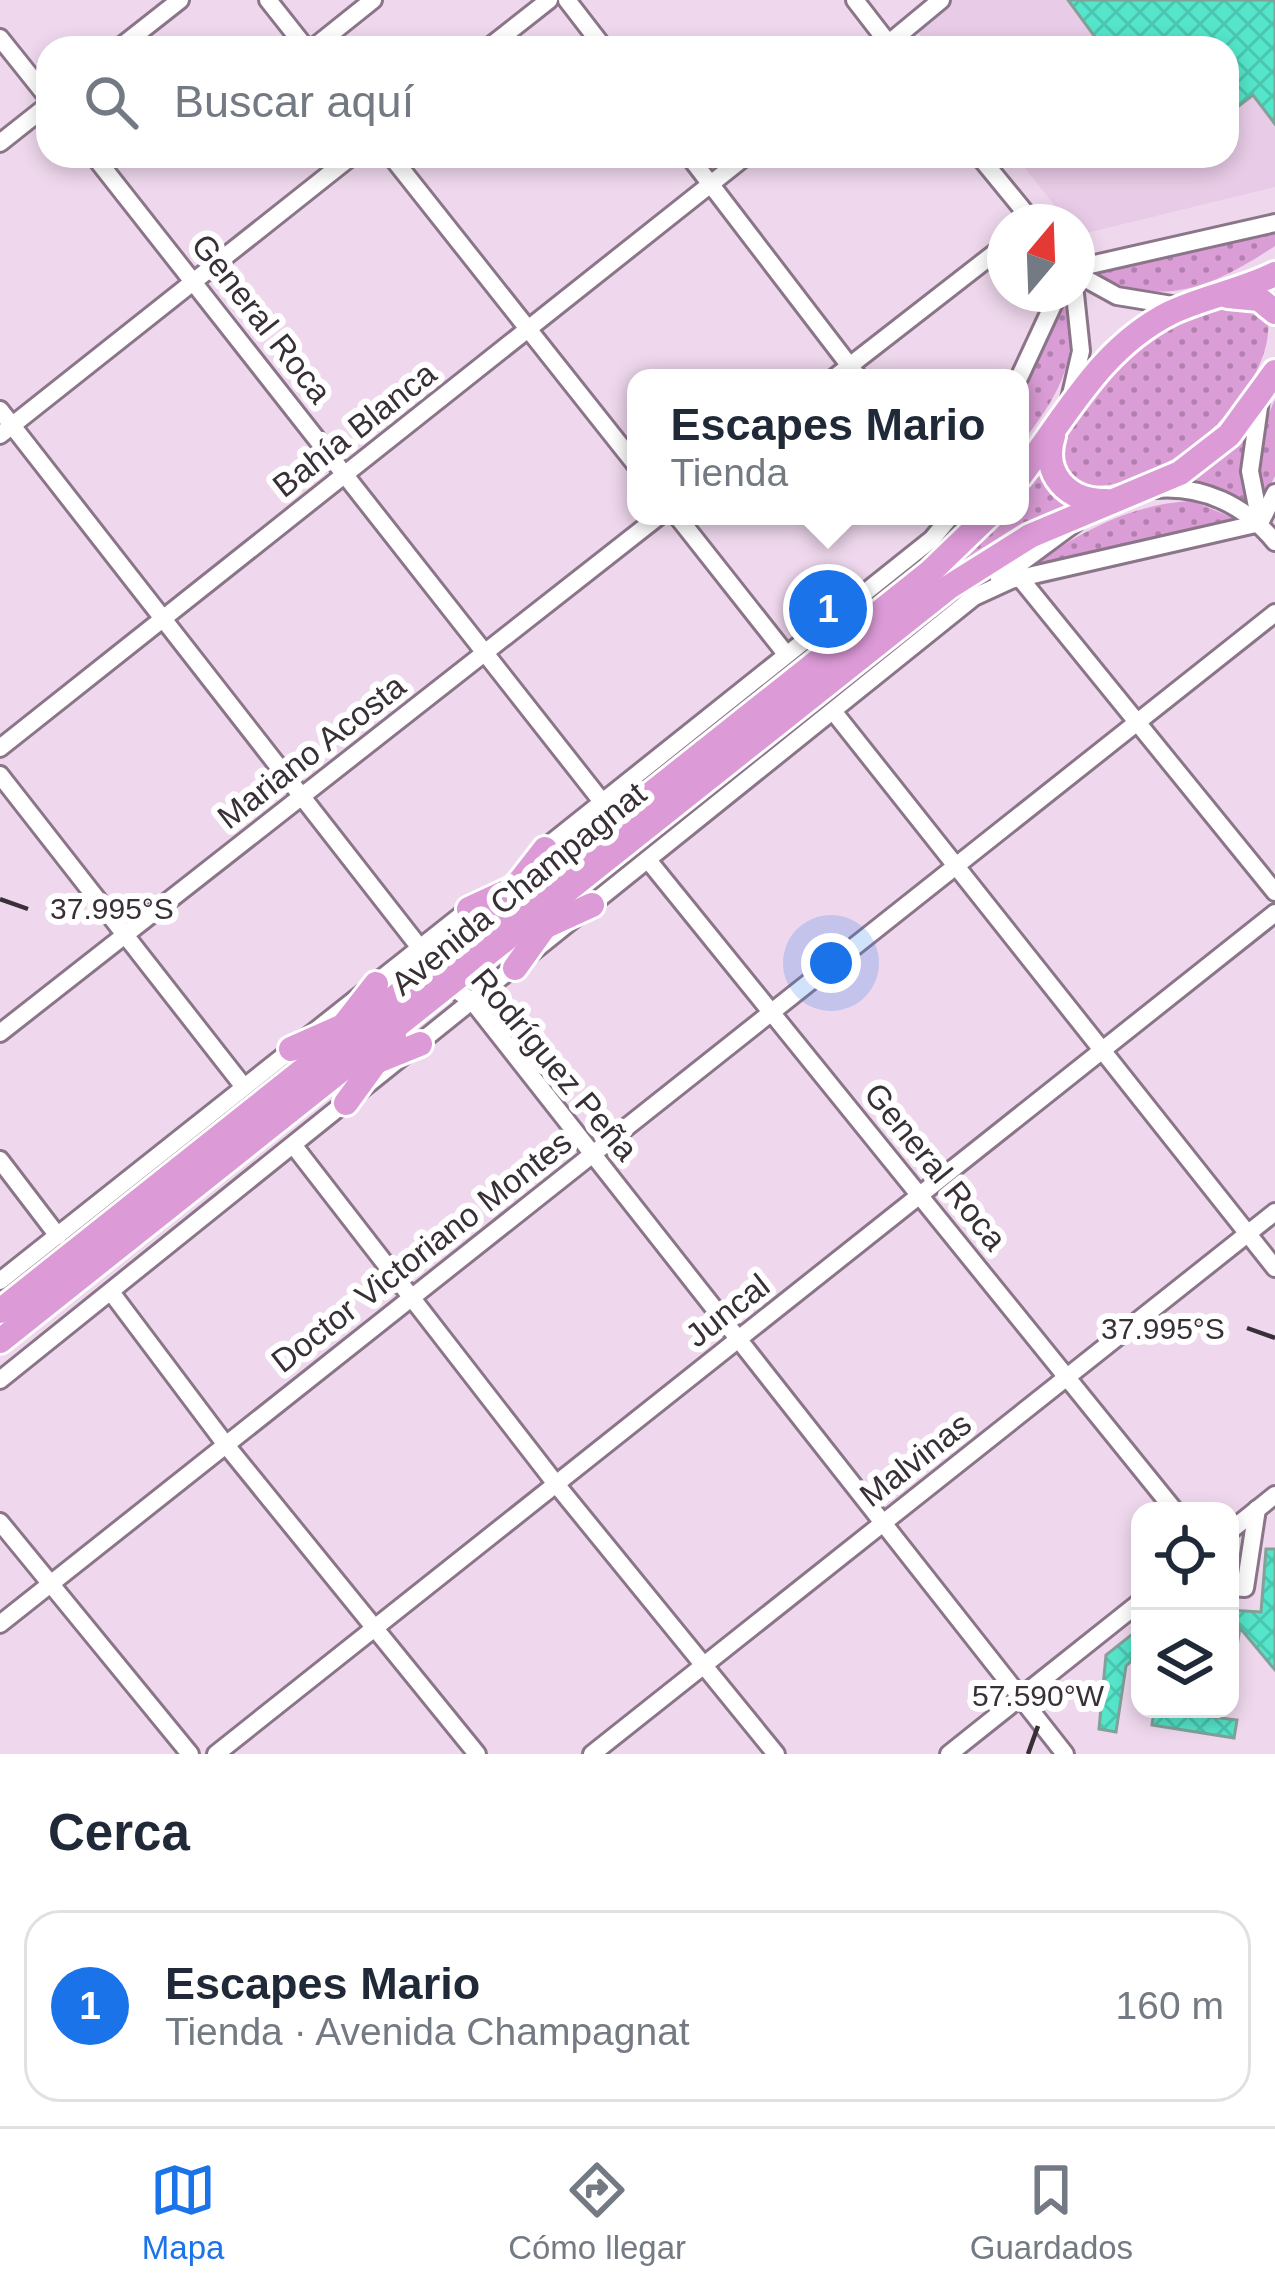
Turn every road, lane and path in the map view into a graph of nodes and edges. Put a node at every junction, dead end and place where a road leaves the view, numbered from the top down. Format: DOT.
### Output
graph roads {
  1 [pos="180,0"];
  2 [pos="268,0"];
  3 [pos="373,0"];
  4 [pos="549,0"];
  5 [pos="567,0"];
  6 [pos="855,0"];
  7 [pos="941,0"];
  8 [pos="134,36"];
  9 [pos="299,36"];
  10 [pos="325,36"];
  11 [pos="503,36"];
  12 [pos="595,36"];
  13 [pos="880,36"];
  14 [pos="900,36"];
  15 [pos="0,38"];
  16 [pos="36,85"];
  17 [pos="36,111"];
  18 [pos="0,142"];
  19 [pos="104,168"];
  20 [pos="337,168"];
  21 [pos="401,168"];
  22 [pos="697,168"];
  23 [pos="731,168"];
  24 [pos="989,168"];
  25 [pos="710,184"];
  26 [pos="1018,204"];
  27 [pos="1275,223"];
  28 [pos="987,260"];
  29 [pos="1095,267"];
  30 [pos="1275,270"];
  31 [pos="194,281"];
  32 [pos="1095,281"];
  33 [pos="1201,302"];
  34 [pos="1275,311"];
  35 [pos="1050,312"];
  36 [pos="1077,312"];
  37 [pos="528,329"];
  38 [pos="852,369"];
  39 [pos="858,369"];
  40 [pos="1023,369"];
  41 [pos="1271,377"];
  42 [pos="0,410"];
  43 [pos="1060,422"];
  44 [pos="6,430"];
  45 [pos="1041,449"];
  46 [pos="627,454"];
  47 [pos="1029,459"];
  48 [pos="1029,464"];
  49 [pos="346,473"];
  50 [pos="1275,493"];
  51 [pos="1135,494"];
  52 [pos="1092,509"];
  53 [pos="1260,523"];
  54 [pos="648,525"];
  55 [pos="683,525"];
  56 [pos="944,525"];
  57 [pos="950,525"];
  58 [pos="979,525"];
  59 [pos="932,539"];
  60 [pos="1275,542"];
  61 [pos="1021,578"];
  62 [pos="974,597"];
  63 [pos="1275,613"];
  64 [pos="162,619"];
  65 [pos="486,652"];
  66 [pos="786,654"];
  67 [pos="833,711"];
  68 [pos="1137,722"];
  69 [pos="0,748"];
  70 [pos="0,775"];
  71 [pos="303,796"];
  72 [pos="603,803"];
  73 [pos="648,860"];
  74 [pos="560,866"];
  75 [pos="956,866"];
  76 [pos="1275,892"];
  77 [pos="592,905"];
  78 [pos="1275,914"];
  79 [pos="484,926"];
  80 [pos="544,926"];
  81 [pos="126,934"];
  82 [pos="435,966"];
  83 [pos="515,968"];
  84 [pos="473,1002"];
  85 [pos="389,1003"];
  86 [pos="773,1011"];
  87 [pos="343,1027"];
  88 [pos="0,1033"];
  89 [pos="420,1044"];
  90 [pos="291,1049"];
  91 [pos="1102,1050"];
  92 [pos="379,1060"];
  93 [pos="322,1070"];
  94 [pos="244,1087"];
  95 [pos="346,1103"];
  96 [pos="294,1146"];
  97 [pos="592,1154"];
  98 [pos="0,1160"];
  99 [pos="921,1194"];
  100 [pos="1275,1212"];
  101 [pos="1248,1234"];
  102 [pos="58,1236"];
  103 [pos="1275,1268"];
  104 [pos="0,1281"];
  105 [pos="111,1292"];
  106 [pos="412,1297"];
  107 [pos="0,1312"];
  108 [pos="738,1339"];
  109 [pos="0,1341"];
  110 [pos="1067,1376"];
  111 [pos="0,1380"];
  112 [pos="226,1444"];
  113 [pos="556,1484"];
  114 [pos="1275,1495"];
  115 [pos="1168,1502"];
  116 [pos="1257,1509"];
  117 [pos="0,1522"];
  118 [pos="883,1523"];
  119 [pos="1239,1524"];
  120 [pos="50,1585"];
  121 [pos="1239,1588"];
  122 [pos="1131,1609"];
  123 [pos="0,1624"];
  124 [pos="375,1628"];
  125 [pos="705,1665"];
  126 [pos="1020,1697"];
  127 [pos="190,1754"];
  128 [pos="216,1754"];
  129 [pos="477,1754"];
  130 [pos="592,1754"];
  131 [pos="776,1754"];
  132 [pos="949,1754"];
  133 [pos="1065,1754"];
  1 -- 8 [label="street"];
  2 -- 9 [label="street"];
  3 -- 10 [label="street"];
  4 -- 11 [label="street"];
  5 -- 12 [label="street"];
  6 -- 13 [label="street"];
  7 -- 14 [label="street"];
  15 -- 16 [label="street"];
  17 -- 18 [label="street"];
  19 -- 31 [label="street, General Roca"];
  20 -- 31 [label="street"];
  21 -- 37 [label="street"];
  22 -- 25 [label="street"];
  23 -- 25 [label="street, Bahía Blanca"];
  24 -- 26 [label="street"];
  25 -- 37 [label="street, Bahía Blanca"];
  25 -- 38 [label="street"];
  27 -- 29 [label="street"];
  28 -- 39 [label="street"];
  30 -- 33 [label="highway"];
  31 -- 44 [label="street"];
  31 -- 49 [label="street, General Roca"];
  32 -- 33 [label="street"];
  33 -- 34 [label="highway"];
  33 -- 43 [label="highway"];
  35 -- 40 [label="street"];
  36 -- 43 [label="street"];
  37 -- 46 [label="street"];
  37 -- 49 [label="street, Bahía Blanca"];
  41 -- 51 [label="highway, Avenida Champagnat"];
  41 -- 53 [label="street"];
  42 -- 44 [label="street, Rodríguez Peña"];
  43 -- 45 [label="highway"];
  43 -- 51 [label="highway"];
  44 -- 64 [label="street, Rodríguez Peña"];
  45 -- 47 [label="street"];
  45 -- 48 [label="highway"];
  49 -- 64 [label="street, Bahía Blanca"];
  49 -- 65 [label="street, General Roca"];
  50 -- 53 [label="street"];
  51 -- 52 [label="highway, Avenida Champagnat"];
  51 -- 53 [label="street"];
  52 -- 62 [label="street, Avenida Champagnat"];
  52 -- 74 [label="highway, Avenida Champagnat"];
  53 -- 60 [label="street"];
  53 -- 61 [label="street, Avenida Champagnat"];
  54 -- 65 [label="street, Mariano Acosta"];
  55 -- 66 [label="street"];
  56 -- 59 [label="street, Avenida Champagnat"];
  57 -- 59 [label="street, Avenida Champagnat"];
  58 -- 74 [label="highway, Avenida Champagnat"];
  59 -- 66 [label="street, Avenida Champagnat"];
  61 -- 62 [label="street, Avenida Champagnat"];
  61 -- 68 [label="street"];
  62 -- 67 [label="street, Avenida Champagnat"];
  63 -- 68 [label="street, Doctor Victoriano Montes"];
  64 -- 69 [label="street, Bahía Blanca"];
  64 -- 71 [label="street, Rodríguez Peña"];
  65 -- 71 [label="street, Mariano Acosta"];
  65 -- 72 [label="street, General Roca"];
  66 -- 72 [label="street, Avenida Champagnat"];
  67 -- 73 [label="street, Avenida Champagnat"];
  67 -- 75 [label="street"];
  68 -- 75 [label="street, Doctor Victoriano Montes"];
  68 -- 76 [label="street"];
  70 -- 81 [label="street"];
  71 -- 81 [label="street, Mariano Acosta"];
  71 -- 82 [label="street, Rodríguez Peña"];
  72 -- 74 [label="street, Avenida Champagnat"];
  73 -- 77 [label="street, Avenida Champagnat"];
  73 -- 86 [label="street, General Roca"];
  74 -- 79 [label="highway, Avenida Champagnat"];
  74 -- 79 [label="street, Avenida Champagnat"];
  74 -- 79 [label="highway"];
  74 -- 80 [label="highway"];
  75 -- 86 [label="street, Doctor Victoriano Montes"];
  75 -- 91 [label="street"];
  77 -- 80 [label="highway"];
  77 -- 83 [label="street, Avenida Champagnat"];
  78 -- 91 [label="street, Juncal"];
  79 -- 80 [label="highway"];
  79 -- 82 [label="highway, Avenida Champagnat"];
  80 -- 83 [label="highway"];
  81 -- 88 [label="street, Mariano Acosta"];
  81 -- 94 [label="street"];
  82 -- 84 [label="street, Rodríguez Peña"];
  82 -- 85 [label="highway, Avenida Champagnat"];
  83 -- 84 [label="street, Avenida Champagnat"];
  84 -- 89 [label="street, Avenida Champagnat"];
  84 -- 97 [label="street, Rodríguez Peña"];
  85 -- 87 [label="highway"];
  85 -- 90 [label="street, Avenida Champagnat"];
  85 -- 92 [label="highway"];
  85 -- 93 [label="highway, Avenida Champagnat"];
  86 -- 97 [label="street, Doctor Victoriano Montes"];
  86 -- 99 [label="street, General Roca"];
  87 -- 90 [label="highway"];
  87 -- 93 [label="highway"];
  89 -- 92 [label="highway"];
  89 -- 95 [label="street, Avenida Champagnat"];
  90 -- 94 [label="street, Avenida Champagnat"];
  91 -- 99 [label="street, Juncal"];
  91 -- 101 [label="street"];
  92 -- 93 [label="highway"];
  92 -- 95 [label="highway"];
  93 -- 107 [label="highway, Avenida Champagnat"];
  93 -- 109 [label="highway, Avenida Champagnat"];
  94 -- 102 [label="street, Avenida Champagnat"];
  95 -- 96 [label="street, Avenida Champagnat"];
  96 -- 105 [label="street, Avenida Champagnat"];
  96 -- 106 [label="street"];
  97 -- 106 [label="street, Doctor Victoriano Montes"];
  97 -- 108 [label="street, Rodríguez Peña"];
  98 -- 102 [label="street"];
  99 -- 108 [label="street, Juncal"];
  99 -- 110 [label="street, General Roca"];
  100 -- 101 [label="street, Malvinas"];
  101 -- 103 [label="street"];
  101 -- 110 [label="street, Malvinas"];
  102 -- 104 [label="street, Avenida Champagnat"];
  105 -- 111 [label="street, Avenida Champagnat"];
  105 -- 112 [label="street"];
  106 -- 112 [label="street, Doctor Victoriano Montes"];
  106 -- 113 [label="street"];
  108 -- 113 [label="street, Juncal"];
  108 -- 118 [label="street, Rodríguez Peña"];
  110 -- 115 [label="street, General Roca"];
  110 -- 118 [label="street, Malvinas"];
  112 -- 120 [label="street, Doctor Victoriano Montes"];
  112 -- 124 [label="street"];
  113 -- 124 [label="street, Juncal"];
  113 -- 125 [label="street"];
  114 -- 116 [label="street"];
  116 -- 119 [label="street"];
  116 -- 121 [label="street"];
  117 -- 120 [label="street"];
  118 -- 125 [label="street, Malvinas"];
  118 -- 126 [label="street, Rodríguez Peña"];
  120 -- 123 [label="street, Doctor Victoriano Montes"];
  120 -- 127 [label="street"];
  122 -- 126 [label="street"];
  124 -- 128 [label="street, Juncal"];
  124 -- 129 [label="street"];
  125 -- 130 [label="street, Malvinas"];
  125 -- 131 [label="street"];
  126 -- 132 [label="street"];
  126 -- 133 [label="street, Rodríguez Peña"];
}
